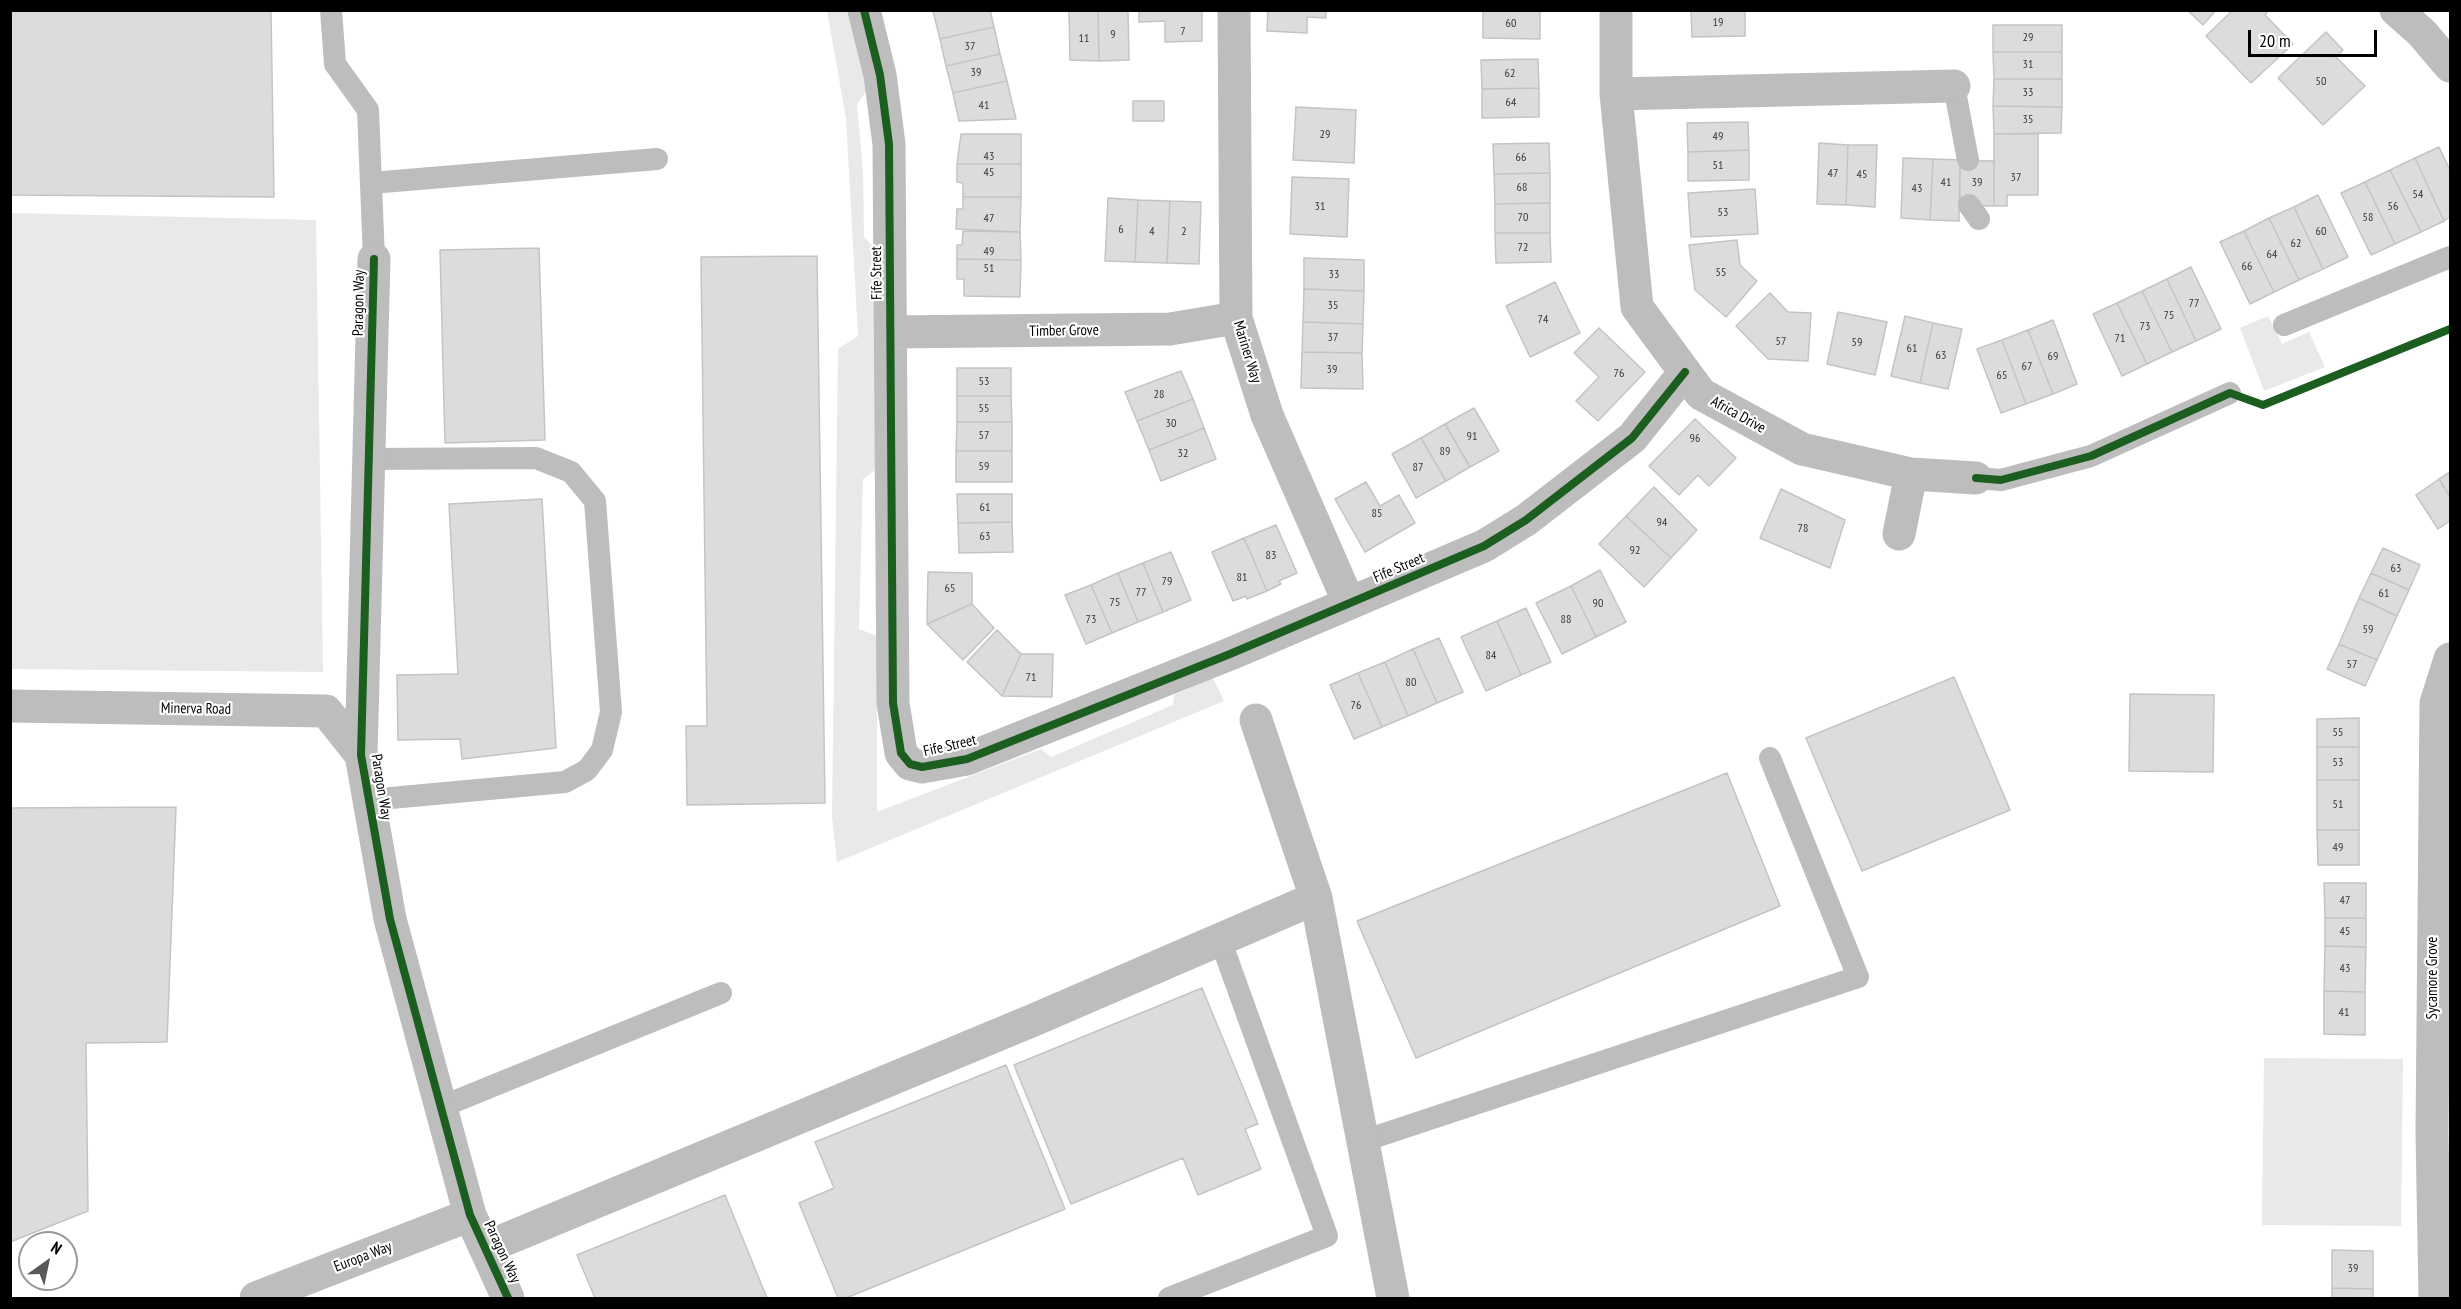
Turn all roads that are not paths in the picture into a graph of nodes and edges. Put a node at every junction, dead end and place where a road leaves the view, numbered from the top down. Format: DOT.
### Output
graph roads {
  1 [pos="331,10"];
  2 [pos="864,10"];
  3 [pos="1234,10"];
  4 [pos="1616,10"];
  5 [pos="2396,10"];
  6 [pos="2451,66"];
  7 [pos="1954,86"];
  8 [pos="1616,94"];
  9 [pos="657,159"];
  10 [pos="1968,160"];
  11 [pos="371,183"];
  12 [pos="2451,257"];
  13 [pos="374,259"];
  14 [pos="1236,318"];
  15 [pos="2284,325"];
  16 [pos="891,332"];
  17 [pos="1685,372"];
  18 [pos="2230,393"];
  19 [pos="369,459"];
  20 [pos="1911,474"];
  21 [pos="1976,478"];
  22 [pos="1899,534"];
  23 [pos="1349,603"];
  24 [pos="2451,659"];
  25 [pos="10,706"];
  26 [pos="1256,720"];
  27 [pos="361,755"];
  28 [pos="1770,758"];
  29 [pos="369,800"];
  30 [pos="1316,898"];
  31 [pos="1220,939"];
  32 [pos="721,993"];
  33 [pos="441,1107"];
  34 [pos="2441,1132"];
  35 [pos="1363,1141"];
  36 [pos="470,1215"];
  37 [pos="485,1248"];
  38 [pos="256,1299"];
  39 [pos="508,1299"];
  40 [pos="1169,1299"];
  41 [pos="1393,1299"];
  42 [pos="2435,1299"];
  1 -- 11 [label="lane"];
  2 -- 16 [label="street, Fife Street"];
  3 -- 14 [label="street, Mariner Way"];
  4 -- 8 [label="street, Africa Drive"];
  5 -- 6 [label="street"];
  7 -- 8 [label="street"];
  7 -- 10 [label="lane"];
  8 -- 17 [label="street, Africa Drive"];
  9 -- 11 [label="lane"];
  11 -- 13 [label="lane"];
  12 -- 15 [label="lane"];
  13 -- 19 [label="street, Paragon Way"];
  14 -- 16 [label="street, Timber Grove"];
  14 -- 23 [label="street, Mariner Way"];
  16 -- 23 [label="street, Fife Street"];
  17 -- 20 [label="street, Africa Drive"];
  17 -- 23 [label="street, Fife Street"];
  18 -- 21 [label="lane"];
  19 -- 27 [label="street, Paragon Way"];
  19 -- 29 [label="lane"];
  20 -- 21 [label="street, Africa Drive"];
  20 -- 22 [label="street"];
  24 -- 34 [label="street, Sycamore Grove"];
  25 -- 27 [label="street, Minerva Road"];
  26 -- 30 [label="street"];
  27 -- 29 [label="street, Paragon Way"];
  28 -- 35 [label="lane"];
  29 -- 33 [label="street, Paragon Way"];
  30 -- 31 [label="street"];
  30 -- 35 [label="street"];
  31 -- 37 [label="street"];
  31 -- 40 [label="lane"];
  32 -- 33 [label="lane"];
  33 -- 36 [label="street, Paragon Way"];
  34 -- 42 [label="street, Sycamore Grove"];
  35 -- 41 [label="street"];
  36 -- 37 [label="street, Paragon Way"];
  36 -- 38 [label="street, Europa Way"];
  37 -- 39 [label="street, Paragon Way"];
}
